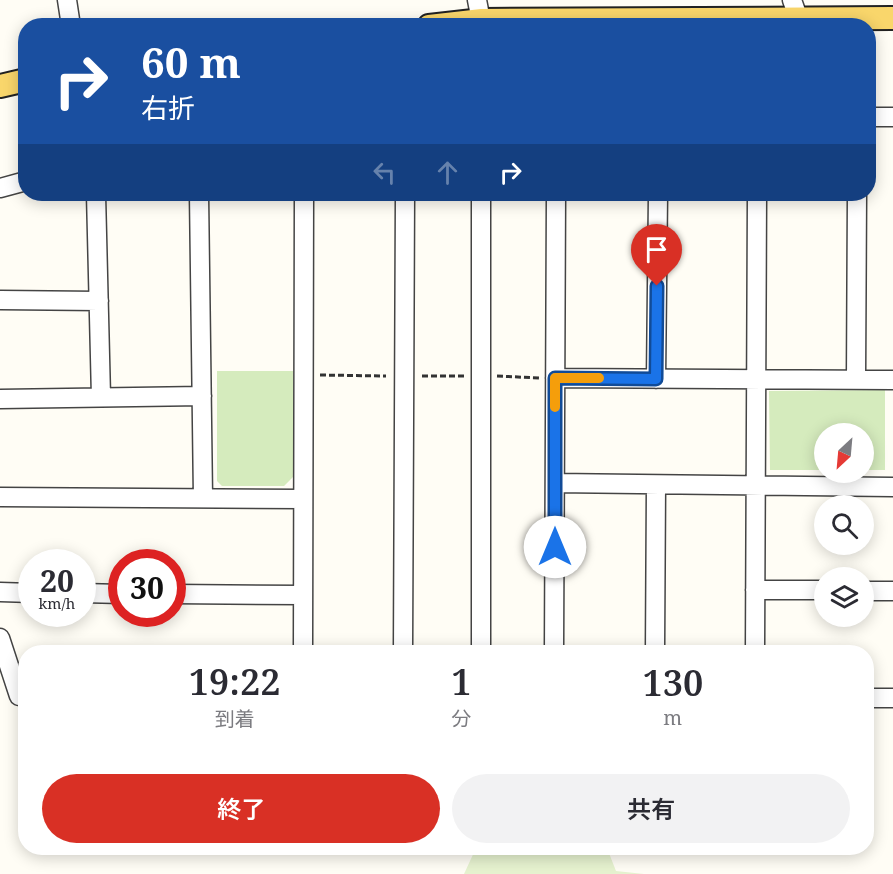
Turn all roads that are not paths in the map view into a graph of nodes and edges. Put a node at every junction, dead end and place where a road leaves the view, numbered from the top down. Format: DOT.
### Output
graph roads {
  1 [pos="67,0"];
  2 [pos="795,9"];
  3 [pos="480,15"];
  4 [pos="70,18"];
  5 [pos="839,18"];
  6 [pos="893,18"];
  7 [pos="876,20"];
  8 [pos="18,82"];
  9 [pos="0,86"];
  10 [pos="876,117"];
  11 [pos="893,117"];
  12 [pos="18,183"];
  13 [pos="0,188"];
  14 [pos="96,201"];
  15 [pos="199,201"];
  16 [pos="304,201"];
  17 [pos="405,201"];
  18 [pos="481,201"];
  19 [pos="556,201"];
  20 [pos="658,201"];
  21 [pos="757,201"];
  22 [pos="857,201"];
  23 [pos="0,300"];
  24 [pos="99,301"];
  25 [pos="555,378"];
  26 [pos="656,379"];
  27 [pos="756,379"];
  28 [pos="856,379"];
  29 [pos="893,380"];
  30 [pos="202,396"];
  31 [pos="101,397"];
  32 [pos="0,399"];
  33 [pos="555,483"];
  34 [pos="656,485"];
  35 [pos="756,487"];
  36 [pos="893,487"];
  37 [pos="0,496"];
  38 [pos="203,498"];
  39 [pos="303,499"];
  40 [pos="755,590"];
  41 [pos="814,590"];
  42 [pos="874,591"];
  43 [pos="893,591"];
  44 [pos="0,592"];
  45 [pos="18,593"];
  46 [pos="186,594"];
  47 [pos="303,595"];
  48 [pos="0,638"];
  49 [pos="303,645"];
  50 [pos="403,645"];
  51 [pos="481,645"];
  52 [pos="554,645"];
  53 [pos="655,645"];
  54 [pos="755,645"];
  55 [pos="18,685"];
  56 [pos="0,696"];
  57 [pos="18,696"];
  58 [pos="874,698"];
  59 [pos="893,698"];
  1 -- 4 [label="street"];
  2 -- 3 [label="main road"];
  2 -- 5 [label="main road"];
  6 -- 7 [label="main road"];
  8 -- 9 [label="main road"];
  10 -- 11 [label="street"];
  12 -- 13 [label="street"];
  14 -- 24 [label="street"];
  15 -- 30 [label="street"];
  16 -- 39 [label="street"];
  17 -- 50 [label="street"];
  18 -- 51 [label="street"];
  19 -- 25 [label="street"];
  20 -- 26 [label="street"];
  21 -- 27 [label="street"];
  22 -- 28 [label="street"];
  23 -- 24 [label="street"];
  24 -- 31 [label="street"];
  25 -- 26 [label="street"];
  25 -- 33 [label="street"];
  26 -- 27 [label="street"];
  27 -- 28 [label="street"];
  27 -- 35 [label="street"];
  28 -- 29 [label="street"];
  30 -- 31 [label="street"];
  30 -- 38 [label="street"];
  31 -- 32 [label="street"];
  33 -- 34 [label="street"];
  33 -- 52 [label="street"];
  34 -- 35 [label="street"];
  34 -- 53 [label="street"];
  35 -- 36 [label="street"];
  35 -- 40 [label="street"];
  37 -- 38 [label="street"];
  38 -- 39 [label="street"];
  39 -- 47 [label="street"];
  40 -- 41 [label="street"];
  40 -- 54 [label="street"];
  42 -- 43 [label="street"];
  44 -- 45 [label="street"];
  46 -- 47 [label="street"];
  47 -- 49 [label="street"];
  48 -- 55 [label="street"];
  56 -- 57 [label="street"];
  58 -- 59 [label="street"];
}
